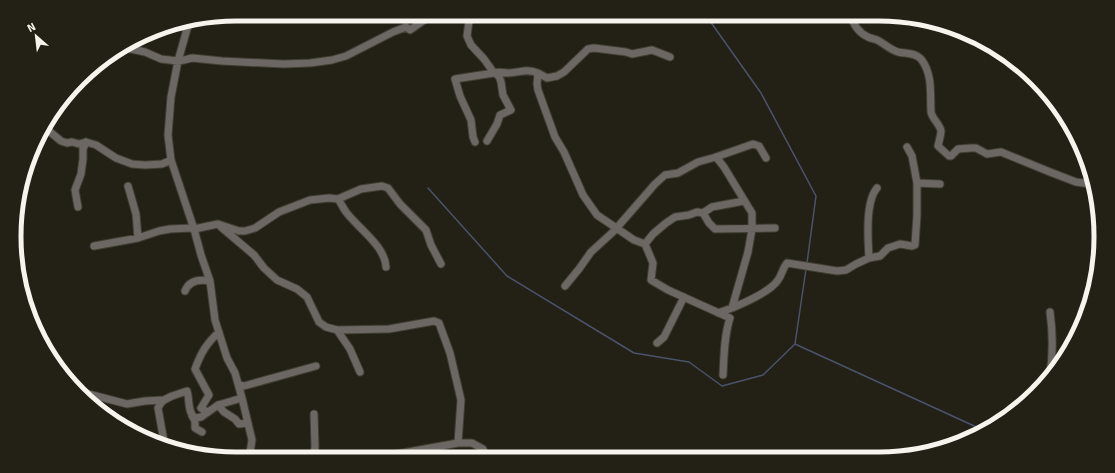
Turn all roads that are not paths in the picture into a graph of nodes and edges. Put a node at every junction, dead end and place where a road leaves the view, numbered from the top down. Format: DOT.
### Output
graph roads {
  1 [pos="423,21"];
  2 [pos="469,21"];
  3 [pos="852,21"];
  4 [pos="188,26"];
  5 [pos="131,49"];
  6 [pos="670,56"];
  7 [pos="178,60"];
  8 [pos="494,73"];
  9 [pos="538,73"];
  10 [pos="49,131"];
  11 [pos="487,141"];
  12 [pos="86,142"];
  13 [pos="474,142"];
  14 [pos="907,147"];
  15 [pos="716,157"];
  16 [pos="766,158"];
  17 [pos="171,160"];
  18 [pos="917,183"];
  19 [pos="940,184"];
  20 [pos="1088,184"];
  21 [pos="128,186"];
  22 [pos="877,188"];
  23 [pos="338,199"];
  24 [pos="744,201"];
  25 [pos="78,207"];
  26 [pos="703,213"];
  27 [pos="218,224"];
  28 [pos="616,228"];
  29 [pos="775,228"];
  30 [pos="194,229"];
  31 [pos="752,229"];
  32 [pos="138,238"];
  33 [pos="645,244"];
  34 [pos="94,246"];
  35 [pos="869,258"];
  36 [pos="442,264"];
  37 [pos="386,267"];
  38 [pos="210,281"];
  39 [pos="565,286"];
  40 [pos="185,291"];
  41 [pos="684,297"];
  42 [pos="732,308"];
  43 [pos="1050,312"];
  44 [pos="718,313"];
  45 [pos="337,330"];
  46 [pos="219,332"];
  47 [pos="657,343"];
  48 [pos="1052,364"];
  49 [pos="316,366"];
  50 [pos="360,372"];
  51 [pos="723,375"];
  52 [pos="239,385"];
  53 [pos="89,394"];
  54 [pos="242,398"];
  55 [pos="164,400"];
  56 [pos="218,405"];
  57 [pos="207,412"];
  58 [pos="314,414"];
  59 [pos="192,416"];
  60 [pos="248,423"];
  61 [pos="202,432"];
  62 [pos="164,440"];
  63 [pos="458,442"];
  64 [pos="250,452"];
  65 [pos="315,452"];
  66 [pos="406,452"];
  67 [pos="484,452"];
  1 -- 7 [label="street"];
  2 -- 8 [label="street"];
  3 -- 20 [label="street"];
  4 -- 7 [label="street"];
  5 -- 7 [label="street"];
  6 -- 9 [label="street"];
  7 -- 17 [label="street"];
  8 -- 9 [label="street"];
  8 -- 11 [label="street"];
  8 -- 13 [label="street"];
  9 -- 28 [label="street"];
  10 -- 12 [label="street"];
  12 -- 17 [label="street"];
  12 -- 25 [label="street"];
  14 -- 18 [label="street"];
  15 -- 16 [label="street"];
  15 -- 24 [label="street"];
  15 -- 28 [label="street"];
  17 -- 30 [label="street"];
  18 -- 19 [label="street"];
  18 -- 35 [label="street"];
  21 -- 32 [label="street"];
  22 -- 35 [label="street"];
  23 -- 27 [label="street"];
  23 -- 36 [label="street"];
  23 -- 37 [label="street"];
  24 -- 26 [label="street"];
  24 -- 31 [label="street"];
  26 -- 31 [label="street"];
  26 -- 33 [label="street"];
  27 -- 30 [label="street"];
  27 -- 45 [label="street"];
  28 -- 33 [label="street"];
  28 -- 39 [label="street"];
  29 -- 31 [label="street"];
  30 -- 32 [label="street"];
  30 -- 38 [label="street"];
  31 -- 42 [label="street"];
  32 -- 34 [label="street"];
  33 -- 41 [label="street"];
  35 -- 42 [label="street"];
  38 -- 40 [label="street"];
  38 -- 46 [label="street"];
  41 -- 44 [label="street"];
  41 -- 47 [label="street"];
  42 -- 44 [label="street"];
  43 -- 48 [label="street"];
  44 -- 51 [label="street"];
  45 -- 50 [label="street"];
  45 -- 63 [label="street"];
  46 -- 52 [label="street"];
  46 -- 57 [label="street"];
  49 -- 52 [label="street"];
  52 -- 54 [label="street"];
  53 -- 55 [label="street"];
  54 -- 56 [label="street"];
  54 -- 60 [label="street"];
  55 -- 59 [label="street"];
  55 -- 62 [label="street"];
  56 -- 57 [label="street"];
  56 -- 60 [label="street"];
  57 -- 59 [label="street"];
  58 -- 65 [label="street"];
  59 -- 61 [label="street"];
  60 -- 64 [label="street"];
  63 -- 66 [label="street"];
  63 -- 67 [label="street"];
}
